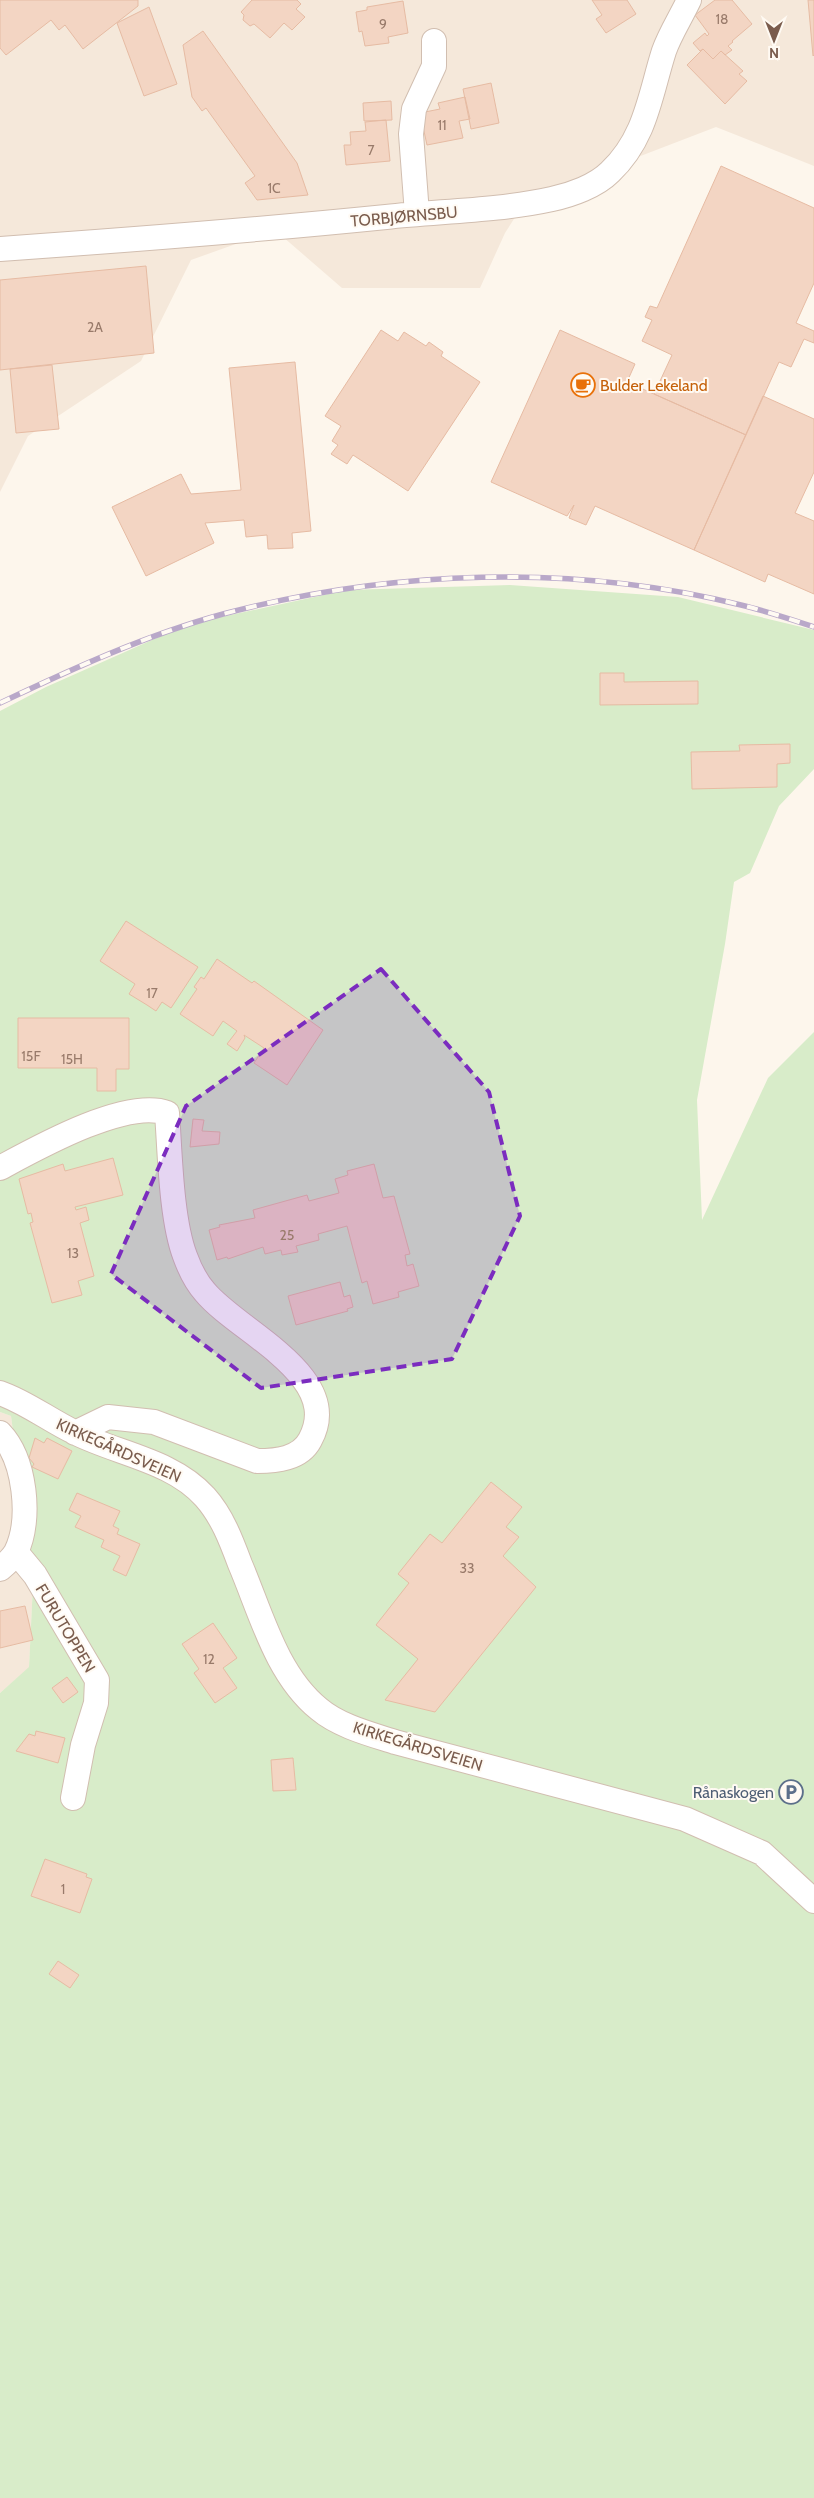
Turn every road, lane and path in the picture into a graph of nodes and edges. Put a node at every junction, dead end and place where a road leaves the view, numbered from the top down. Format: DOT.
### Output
graph roads {
  1 [pos="689,0"];
  2 [pos="434,41"];
  3 [pos="417,214"];
  4 [pos="0,249"];
  5 [pos="0,1168"];
  6 [pos="0,1393"];
  7 [pos="0,1433"];
  8 [pos="75,1433"];
  9 [pos="8,1560"];
  10 [pos="73,1798"];
  11 [pos="814,1901"];
  1 -- 3 [label="street, TORBJØRNSBU"];
  2 -- 3 [label="street"];
  3 -- 4 [label="street, TORBJØRNSBU"];
  5 -- 8 [label="street"];
  6 -- 8 [label="street, KIRKEGÅRDSVEIEN"];
  7 -- 9 [label="street, FURUTOPPEN"];
  8 -- 11 [label="street, KIRKEGÅRDSVEIEN"];
  9 -- 10 [label="street, FURUTOPPEN"];
}
